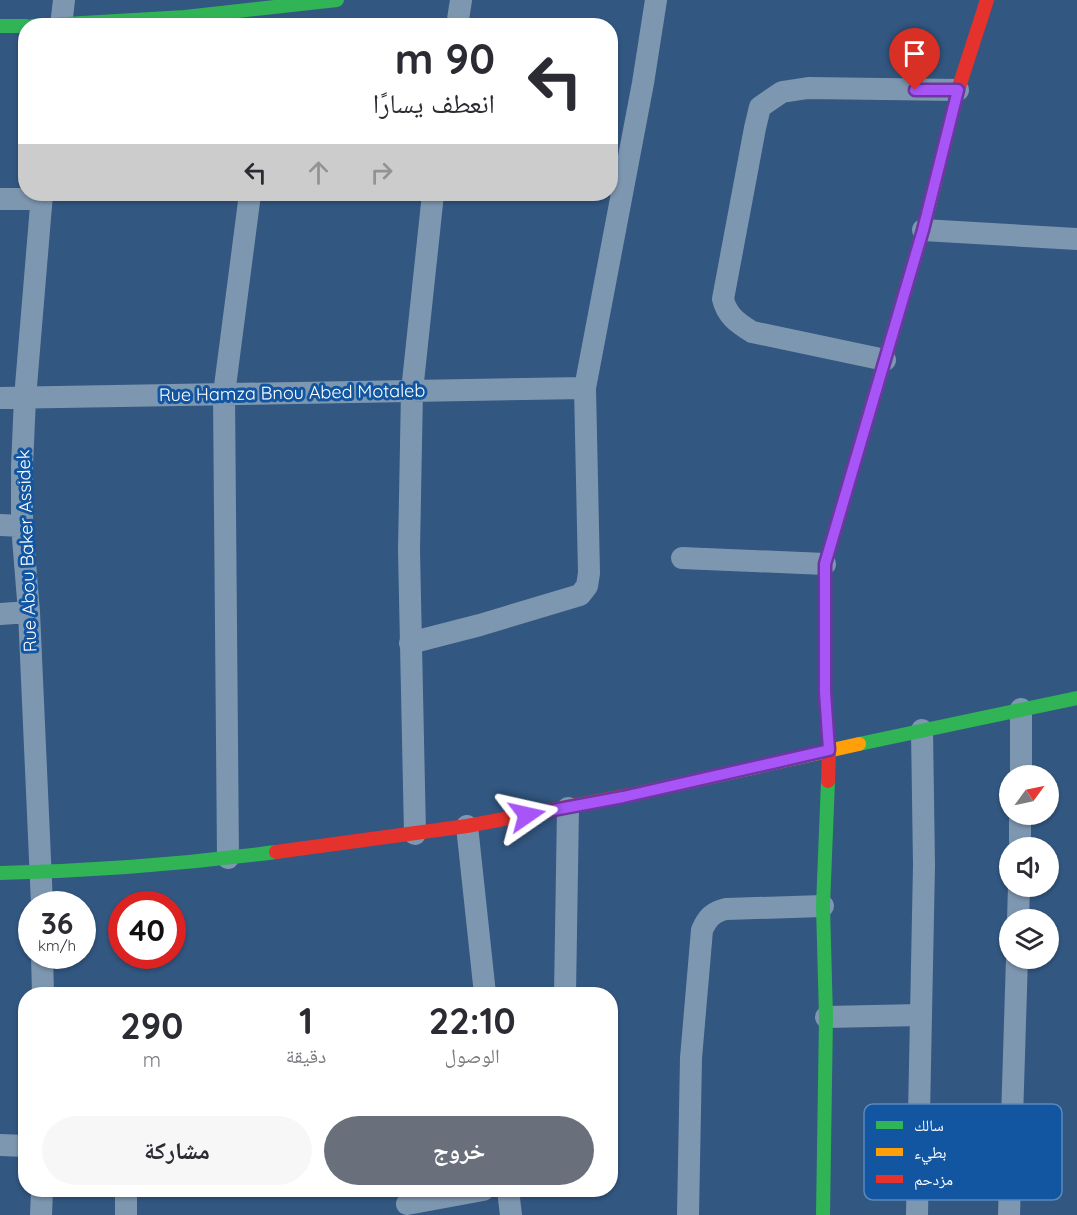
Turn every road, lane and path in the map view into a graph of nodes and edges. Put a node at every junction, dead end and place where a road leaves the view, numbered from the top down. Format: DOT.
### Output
graph roads {
  1 [pos="64,0"];
  2 [pos="337,0"];
  3 [pos="461,0"];
  4 [pos="656,0"];
  5 [pos="987,0"];
  6 [pos="272,17"];
  7 [pos="62,18"];
  8 [pos="238,18"];
  9 [pos="458,18"];
  10 [pos="0,26"];
  11 [pos="18,26"];
  12 [pos="958,90"];
  13 [pos="18,198"];
  14 [pos="0,200"];
  15 [pos="41,201"];
  16 [pos="249,201"];
  17 [pos="432,201"];
  18 [pos="923,230"];
  19 [pos="1077,239"];
  20 [pos="885,360"];
  21 [pos="585,388"];
  22 [pos="412,391"];
  23 [pos="224,394"];
  24 [pos="0,398"];
  25 [pos="25,398"];
  26 [pos="0,525"];
  27 [pos="22,526"];
  28 [pos="682,558"];
  29 [pos="825,564"];
  30 [pos="29,612"];
  31 [pos="0,614"];
  32 [pos="410,644"];
  33 [pos="1077,698"];
  34 [pos="1021,709"];
  35 [pos="922,730"];
  36 [pos="829,750"];
  37 [pos="1021,765"];
  38 [pos="568,808"];
  39 [pos="467,826"];
  40 [pos="415,834"];
  41 [pos="228,858"];
  42 [pos="42,872"];
  43 [pos="0,873"];
  44 [pos="42,891"];
  45 [pos="823,906"];
  46 [pos="42,969"];
  47 [pos="1017,969"];
  48 [pos="43,987"];
  49 [pos="483,987"];
  50 [pos="566,987"];
  51 [pos="921,1015"];
  52 [pos="826,1017"];
  53 [pos="919,1104"];
  54 [pos="1012,1104"];
  55 [pos="0,1145"];
  56 [pos="18,1146"];
  57 [pos="42,1197"];
  58 [pos="126,1197"];
  59 [pos="446,1197"];
  60 [pos="509,1197"];
  61 [pos="917,1200"];
  62 [pos="1009,1200"];
  63 [pos="408,1204"];
  64 [pos="41,1215"];
  65 [pos="126,1215"];
  66 [pos="511,1215"];
  67 [pos="688,1215"];
  68 [pos="823,1215"];
  69 [pos="917,1215"];
  70 [pos="1009,1215"];
  1 -- 7 [label="street"];
  2 -- 6 [label="street"];
  3 -- 9 [label="street"];
  4 -- 21 [label="street"];
  5 -- 12 [label="street"];
  6 -- 8 [label="street"];
  10 -- 11 [label="street"];
  12 -- 18 [label="street"];
  12 -- 20 [label="street"];
  13 -- 14 [label="street"];
  15 -- 25 [label="street, Rue Abou Baker Assidek"];
  16 -- 23 [label="street"];
  17 -- 22 [label="street"];
  18 -- 19 [label="street"];
  18 -- 20 [label="street"];
  20 -- 29 [label="street"];
  21 -- 22 [label="street, Rue Hamza Bnou Abed Motaleb"];
  21 -- 32 [label="street"];
  22 -- 23 [label="street, Rue Hamza Bnou Abed Motaleb"];
  22 -- 32 [label="street"];
  23 -- 25 [label="street, Rue Hamza Bnou Abed Motaleb"];
  23 -- 41 [label="street"];
  24 -- 25 [label="street, Rue Hamza Bnou Abed Motaleb"];
  25 -- 27 [label="street, Rue Abou Baker Assidek"];
  26 -- 27 [label="street"];
  27 -- 30 [label="street, Rue Abou Baker Assidek"];
  28 -- 29 [label="street"];
  29 -- 36 [label="street"];
  30 -- 31 [label="street"];
  30 -- 42 [label="street, Rue Abou Baker Assidek"];
  32 -- 40 [label="street"];
  33 -- 34 [label="street"];
  34 -- 35 [label="street"];
  34 -- 37 [label="street"];
  35 -- 36 [label="street"];
  35 -- 51 [label="street"];
  36 -- 38 [label="street"];
  36 -- 45 [label="street"];
  38 -- 39 [label="street"];
  38 -- 50 [label="street"];
  39 -- 40 [label="street"];
  39 -- 49 [label="street"];
  40 -- 41 [label="street"];
  41 -- 42 [label="street"];
  42 -- 43 [label="street"];
  42 -- 44 [label="street, Rue Abou Baker Assidek"];
  45 -- 52 [label="street"];
  45 -- 67 [label="street"];
  46 -- 48 [label="street"];
  47 -- 54 [label="street"];
  51 -- 52 [label="street"];
  51 -- 53 [label="street"];
  52 -- 68 [label="street"];
  55 -- 56 [label="street"];
  57 -- 64 [label="street"];
  58 -- 65 [label="street"];
  59 -- 63 [label="street"];
  60 -- 66 [label="street"];
  61 -- 69 [label="street"];
  62 -- 70 [label="street"];
}
